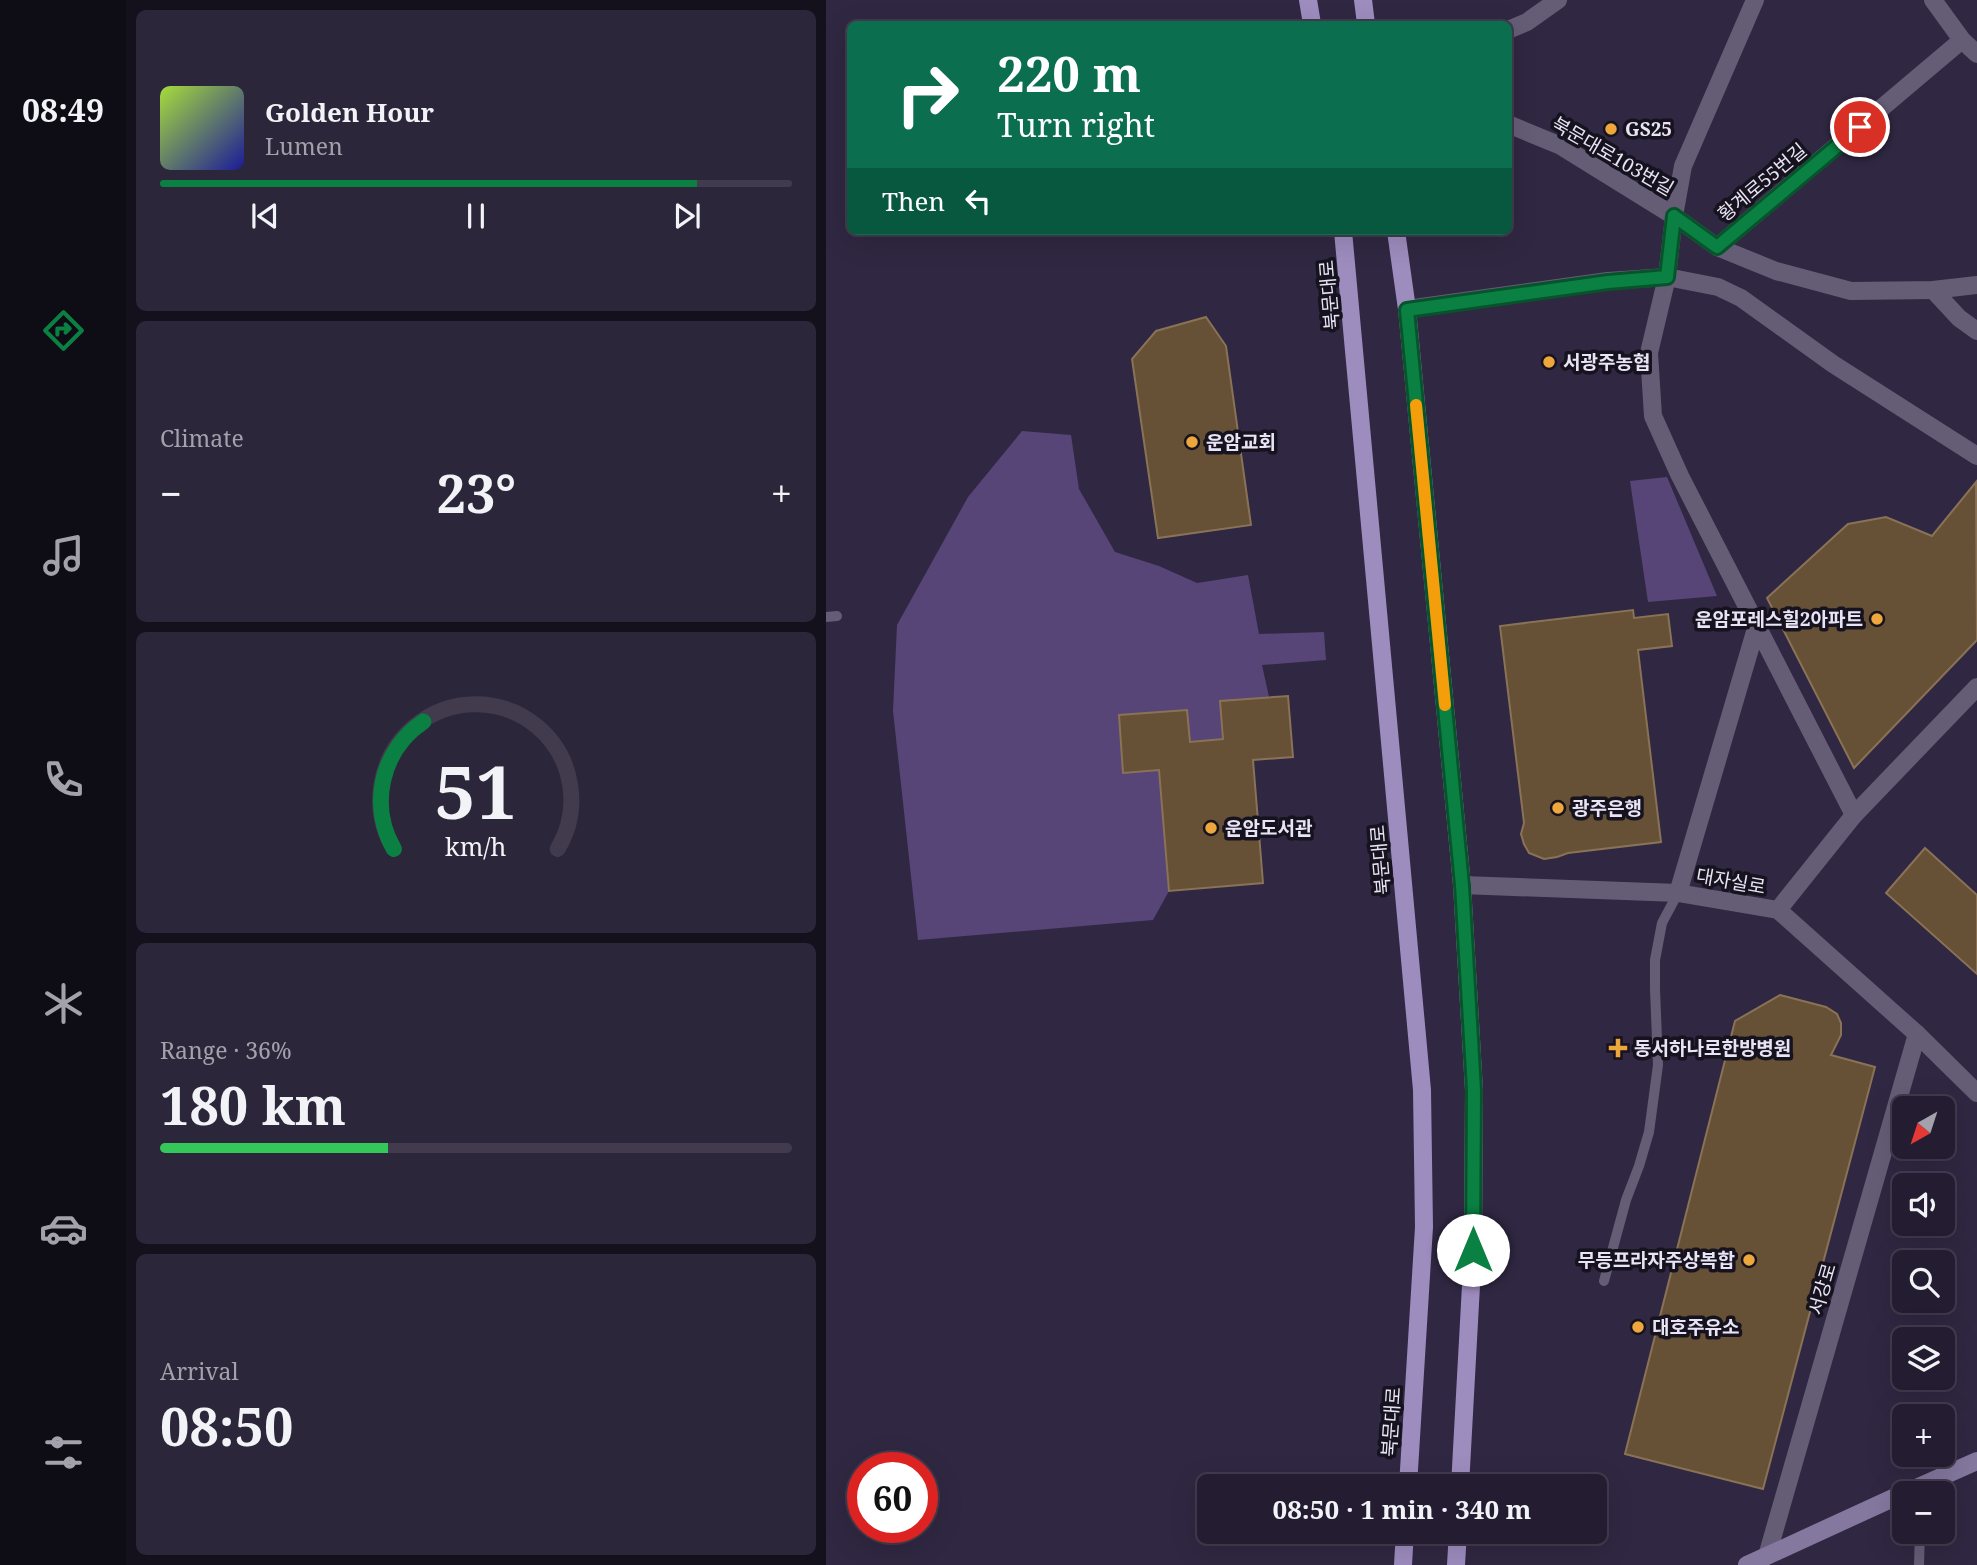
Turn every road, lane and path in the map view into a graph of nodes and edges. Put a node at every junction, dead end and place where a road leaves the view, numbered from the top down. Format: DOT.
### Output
graph roads {
  1 [pos="1308,0"];
  2 [pos="1363,0"];
  3 [pos="1558,0"];
  4 [pos="1755,0"];
  5 [pos="1933,0"];
  6 [pos="1312,21"];
  7 [pos="1366,21"];
  8 [pos="1512,28"];
  9 [pos="1962,40"];
  10 [pos="1977,54"];
  11 [pos="1512,126"];
  12 [pos="1674,216"];
  13 [pos="1343,235"];
  14 [pos="1397,235"];
  15 [pos="1717,247"];
  16 [pos="1667,277"];
  17 [pos="1977,285"];
  18 [pos="1933,290"];
  19 [pos="1407,310"];
  20 [pos="1977,331"];
  21 [pos="1977,456"];
  22 [pos="1757,625"];
  23 [pos="1977,687"];
  24 [pos="1854,815"];
  25 [pos="1462,885"];
  26 [pos="1678,893"];
  27 [pos="1778,910"];
  28 [pos="1917,1034"];
  29 [pos="1977,1093"];
  30 [pos="1604,1281"];
  31 [pos="1977,1461"];
  32 [pos="1409,1474"];
  33 [pos="1461,1474"];
  34 [pos="1934,1481"];
  35 [pos="1892,1500"];
  36 [pos="1404,1544"];
  37 [pos="1457,1544"];
  38 [pos="1920,1544"];
  39 [pos="1767,1556"];
  40 [pos="1403,1565"];
  41 [pos="1456,1565"];
  42 [pos="1748,1565"];
  43 [pos="1919,1565"];
  1 -- 6 [label="main road"];
  2 -- 7 [label="main road"];
  3 -- 8 [label="street"];
  4 -- 12 [label="street"];
  5 -- 9 [label="street"];
  9 -- 10 [label="street"];
  9 -- 15 [label="street, 황계로55번길"];
  11 -- 12 [label="street, 북문대로103번길"];
  12 -- 15 [label="street, 북문대로103번길"];
  12 -- 16 [label="street"];
  13 -- 32 [label="main road, 북문대로"];
  14 -- 19 [label="main road"];
  15 -- 18 [label="street, 북문대로103번길"];
  16 -- 19 [label="street"];
  16 -- 21 [label="street"];
  16 -- 22 [label="street"];
  17 -- 18 [label="street, 북문대로103번길"];
  18 -- 20 [label="street"];
  19 -- 25 [label="main road"];
  22 -- 24 [label="street"];
  22 -- 26 [label="street"];
  23 -- 24 [label="street, 대자실로"];
  24 -- 27 [label="street, 대자실로"];
  25 -- 26 [label="street, 대자실로"];
  25 -- 33 [label="main road"];
  26 -- 27 [label="street, 대자실로"];
  26 -- 30 [label="lane"];
  27 -- 28 [label="street"];
  28 -- 29 [label="street"];
  28 -- 39 [label="street, 서강로"];
  31 -- 34 [label="main road"];
  35 -- 39 [label="main road"];
  36 -- 40 [label="main road"];
  37 -- 41 [label="main road"];
  38 -- 43 [label="lane"];
  39 -- 42 [label="main road"];
}
